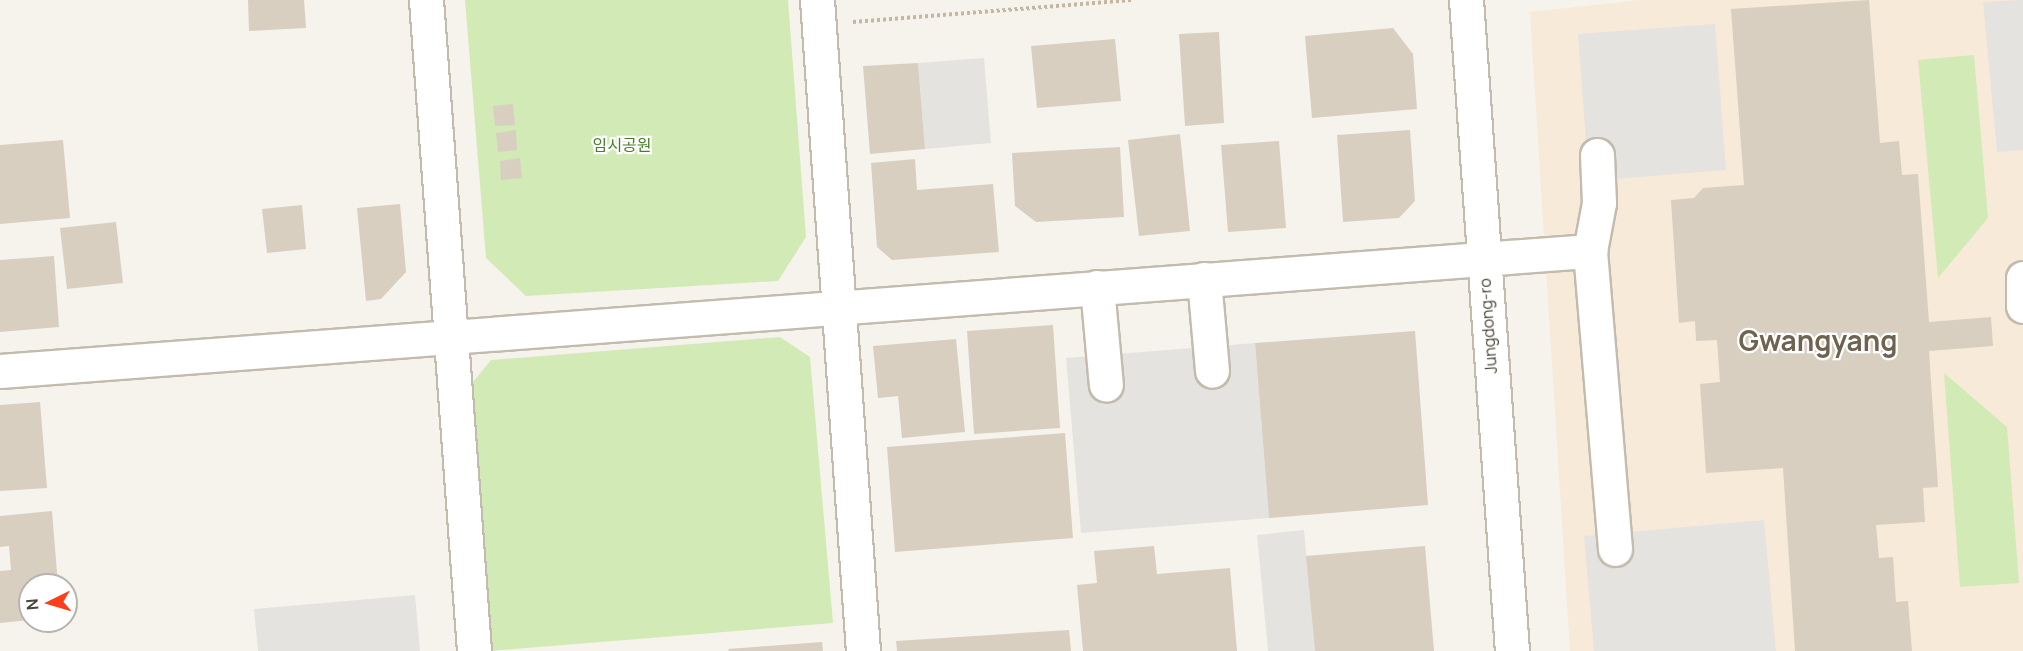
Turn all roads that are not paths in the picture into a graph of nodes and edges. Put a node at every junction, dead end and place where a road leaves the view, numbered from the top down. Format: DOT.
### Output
graph roads {
  1 [pos="426,0"];
  2 [pos="1466,0"];
  3 [pos="818,12"];
  4 [pos="1597,155"];
  5 [pos="1590,251"];
  6 [pos="1483,260"];
  7 [pos="2023,278"];
  8 [pos="1204,279"];
  9 [pos="1097,287"];
  10 [pos="837,306"];
  11 [pos="2023,306"];
  12 [pos="450,340"];
  13 [pos="0,371"];
  14 [pos="1212,371"];
  15 [pos="1106,385"];
  16 [pos="1615,549"];
  17 [pos="474,651"];
  18 [pos="863,651"];
  19 [pos="1512,651"];
  1 -- 12 [label="street"];
  2 -- 6 [label="street, Jungdong-ro"];
  3 -- 10 [label="street"];
  4 -- 5 [label="street"];
  5 -- 6 [label="street"];
  5 -- 16 [label="street"];
  6 -- 8 [label="street"];
  6 -- 19 [label="street, Jungdong-ro"];
  7 -- 11 [label="street"];
  8 -- 9 [label="street"];
  8 -- 14 [label="street"];
  9 -- 10 [label="street"];
  9 -- 15 [label="street"];
  10 -- 12 [label="street"];
  10 -- 18 [label="street"];
  12 -- 13 [label="street"];
  12 -- 17 [label="street"];
}
